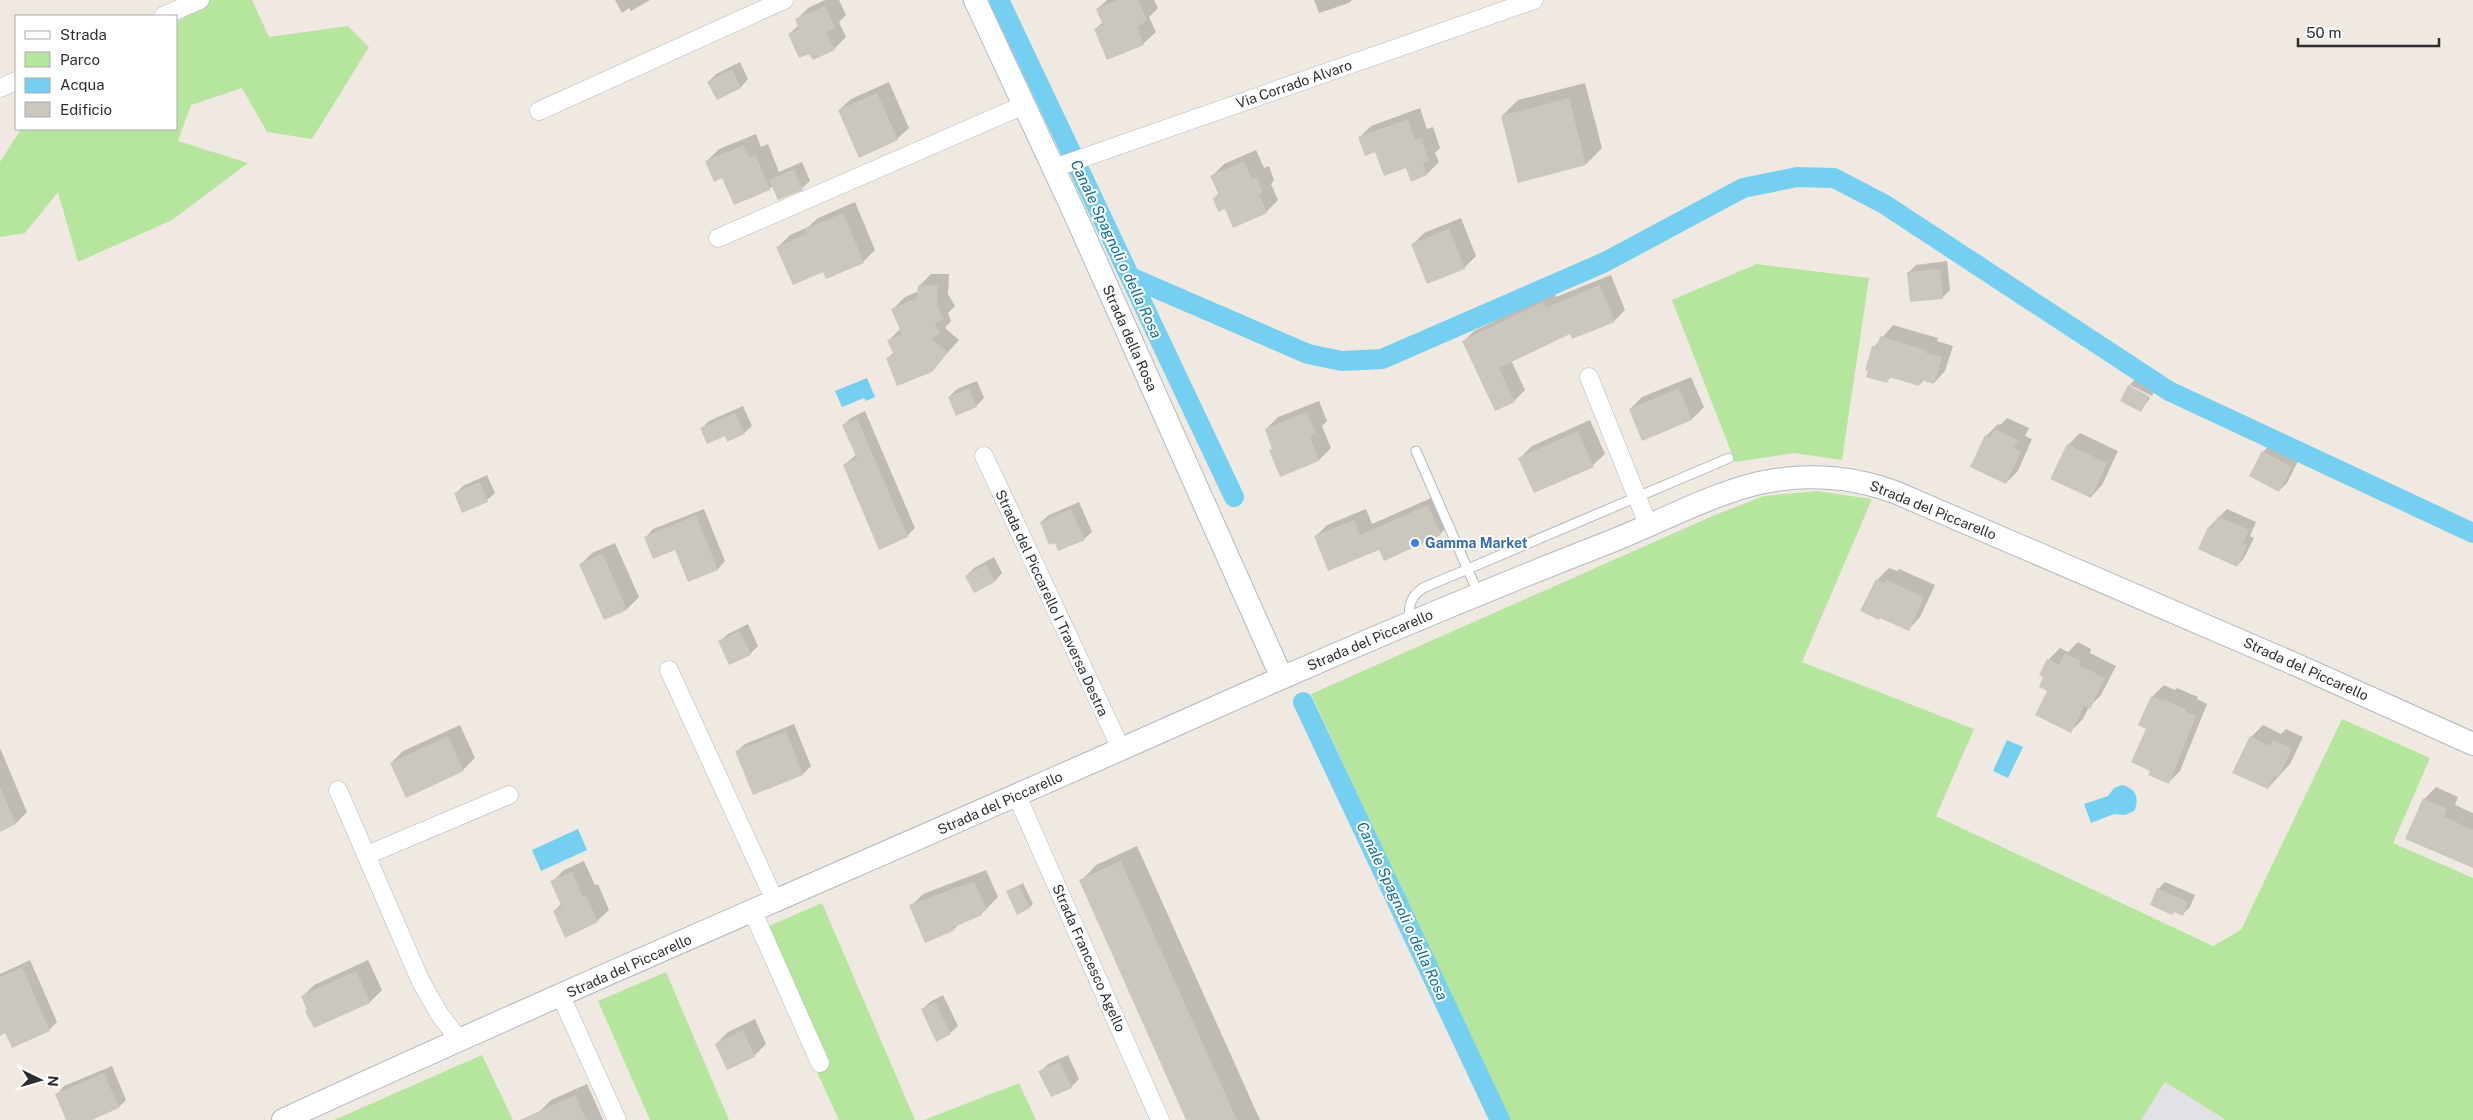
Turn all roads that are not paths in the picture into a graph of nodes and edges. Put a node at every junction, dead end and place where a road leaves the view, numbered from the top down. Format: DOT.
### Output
graph roads {
  1 [pos="200,0"];
  2 [pos="784,0"];
  3 [pos="976,0"];
  4 [pos="1534,0"];
  5 [pos="165,15"];
  6 [pos="15,81"];
  7 [pos="0,88"];
  8 [pos="1024,105"];
  9 [pos="539,112"];
  10 [pos="1054,168"];
  11 [pos="718,238"];
  12 [pos="1589,377"];
  13 [pos="1416,451"];
  14 [pos="984,456"];
  15 [pos="1729,458"];
  16 [pos="1638,497"];
  17 [pos="1650,526"];
  18 [pos="1468,569"];
  19 [pos="1479,593"];
  20 [pos="1412,622"];
  21 [pos="669,670"];
  22 [pos="1282,678"];
  23 [pos="2473,744"];
  24 [pos="1121,749"];
  25 [pos="338,790"];
  26 [pos="509,795"];
  27 [pos="1017,796"];
  28 [pos="367,855"];
  29 [pos="775,901"];
  30 [pos="752,912"];
  31 [pos="561,996"];
  32 [pos="460,1041"];
  33 [pos="820,1063"];
  34 [pos="298,1117"];
  35 [pos="617,1120"];
  36 [pos="1160,1120"];
  1 -- 5 [label="street"];
  2 -- 9 [label="street"];
  3 -- 8 [label="street, Strada della Rosa"];
  4 -- 10 [label="street, Via Corrado Alvaro"];
  6 -- 7 [label="street"];
  8 -- 10 [label="street, Strada della Rosa"];
  8 -- 11 [label="street"];
  10 -- 22 [label="street, Strada della Rosa"];
  12 -- 16 [label="street"];
  13 -- 18 [label="lane"];
  14 -- 24 [label="street, Strada del Piccarello I Traversa Destra"];
  15 -- 16 [label="lane"];
  16 -- 17 [label="street"];
  16 -- 18 [label="lane"];
  17 -- 19 [label="street, Strada del Piccarello"];
  17 -- 23 [label="street, Strada del Piccarello"];
  18 -- 19 [label="lane"];
  18 -- 20 [label="lane"];
  19 -- 20 [label="street, Strada del Piccarello"];
  20 -- 22 [label="street, Strada del Piccarello"];
  21 -- 29 [label="street"];
  22 -- 24 [label="street, Strada del Piccarello"];
  24 -- 27 [label="street, Strada del Piccarello"];
  25 -- 28 [label="street"];
  26 -- 28 [label="street"];
  27 -- 29 [label="street, Strada del Piccarello"];
  27 -- 36 [label="street, Strada Francesco Agello"];
  28 -- 32 [label="street"];
  29 -- 30 [label="street, Strada del Piccarello"];
  30 -- 31 [label="street, Strada del Piccarello"];
  30 -- 33 [label="street"];
  31 -- 32 [label="street, Strada del Piccarello"];
  31 -- 35 [label="street"];
  32 -- 34 [label="street, Strada del Piccarello"];
}
